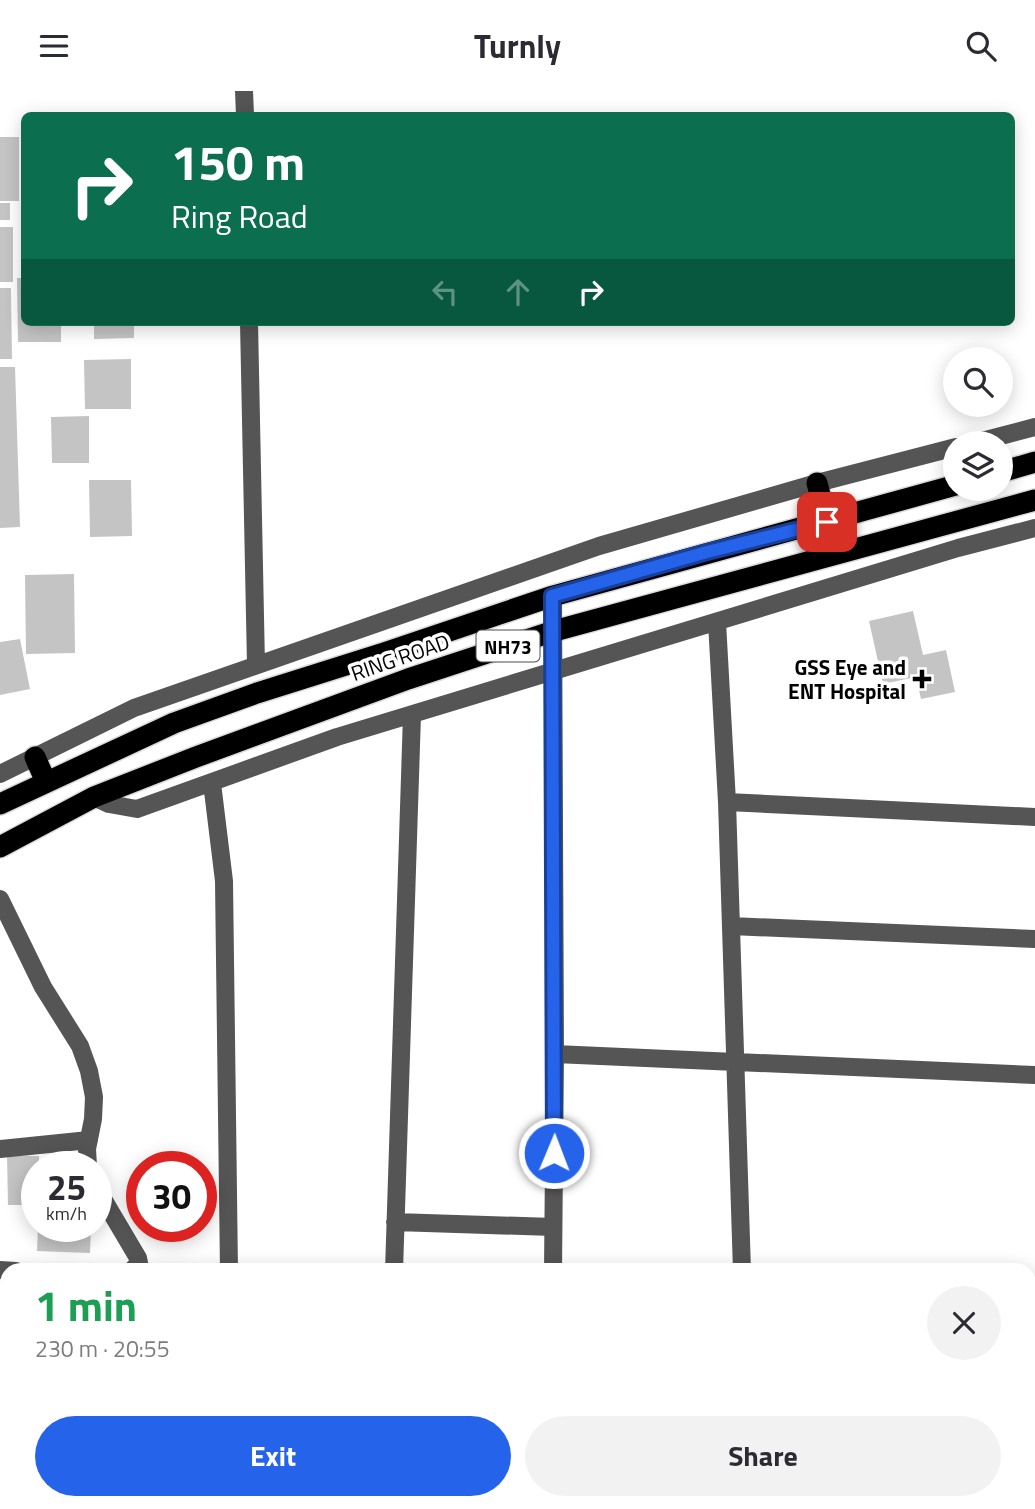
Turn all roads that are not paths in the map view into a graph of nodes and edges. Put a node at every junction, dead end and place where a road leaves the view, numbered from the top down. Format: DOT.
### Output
graph roads {
  1 [pos="244,91"];
  2 [pos="245,112"];
  3 [pos="249,326"];
  4 [pos="1035,427"];
  5 [pos="1013,433"];
  6 [pos="943,450"];
  7 [pos="1035,462"];
  8 [pos="1013,468"];
  9 [pos="817,483"];
  10 [pos="943,489"];
  11 [pos="1035,500"];
  12 [pos="827,522"];
  13 [pos="1035,528"];
  14 [pos="552,596"];
  15 [pos="717,622"];
  16 [pos="554,631"];
  17 [pos="256,665"];
  18 [pos="553,672"];
  19 [pos="412,715"];
  20 [pos="35,757"];
  21 [pos="0,774"];
  22 [pos="46,782"];
  23 [pos="212,783"];
  24 [pos="94,797"];
  25 [pos="727,802"];
  26 [pos="0,804"];
  27 [pos="1035,817"];
  28 [pos="0,848"];
  29 [pos="0,899"];
  30 [pos="731,926"];
  31 [pos="1035,939"];
  32 [pos="555,1054"];
  33 [pos="736,1060"];
  34 [pos="1035,1075"];
  35 [pos="89,1140"];
  36 [pos="0,1149"];
  37 [pos="87,1151"];
  38 [pos="112,1214"];
  39 [pos="395,1222"];
  40 [pos="553,1227"];
  41 [pos="139,1263"];
  42 [pos="229,1263"];
  43 [pos="394,1263"];
  44 [pos="553,1263"];
  45 [pos="742,1263"];
  1 -- 2 [label="street"];
  3 -- 17 [label="street"];
  4 -- 5 [label="street"];
  6 -- 9 [label="street"];
  7 -- 8 [label="highway"];
  9 -- 12 [label="highway"];
  9 -- 17 [label="street"];
  10 -- 12 [label="highway, RING ROAD / NH73"];
  11 -- 16 [label="highway, RING ROAD / NH73"];
  12 -- 14 [label="highway, RING ROAD / NH73"];
  13 -- 15 [label="street"];
  14 -- 16 [label="street"];
  14 -- 22 [label="highway, RING ROAD / NH73"];
  15 -- 18 [label="street"];
  15 -- 25 [label="street"];
  16 -- 18 [label="street"];
  16 -- 24 [label="highway, RING ROAD / NH73"];
  17 -- 20 [label="street"];
  18 -- 19 [label="street"];
  18 -- 32 [label="street"];
  19 -- 23 [label="street"];
  19 -- 39 [label="street"];
  20 -- 21 [label="street"];
  20 -- 22 [label="highway"];
  22 -- 26 [label="highway, RING ROAD / NH73"];
  23 -- 24 [label="street"];
  23 -- 42 [label="street"];
  24 -- 28 [label="highway, RING ROAD / NH73"];
  25 -- 27 [label="street"];
  25 -- 30 [label="street"];
  29 -- 35 [label="street"];
  30 -- 31 [label="street"];
  30 -- 33 [label="street"];
  32 -- 33 [label="street"];
  32 -- 40 [label="street"];
  33 -- 34 [label="street"];
  33 -- 45 [label="street"];
  35 -- 36 [label="street"];
  35 -- 37 [label="street"];
  38 -- 41 [label="street"];
  39 -- 40 [label="street"];
  39 -- 43 [label="street"];
  40 -- 44 [label="street"];
}
